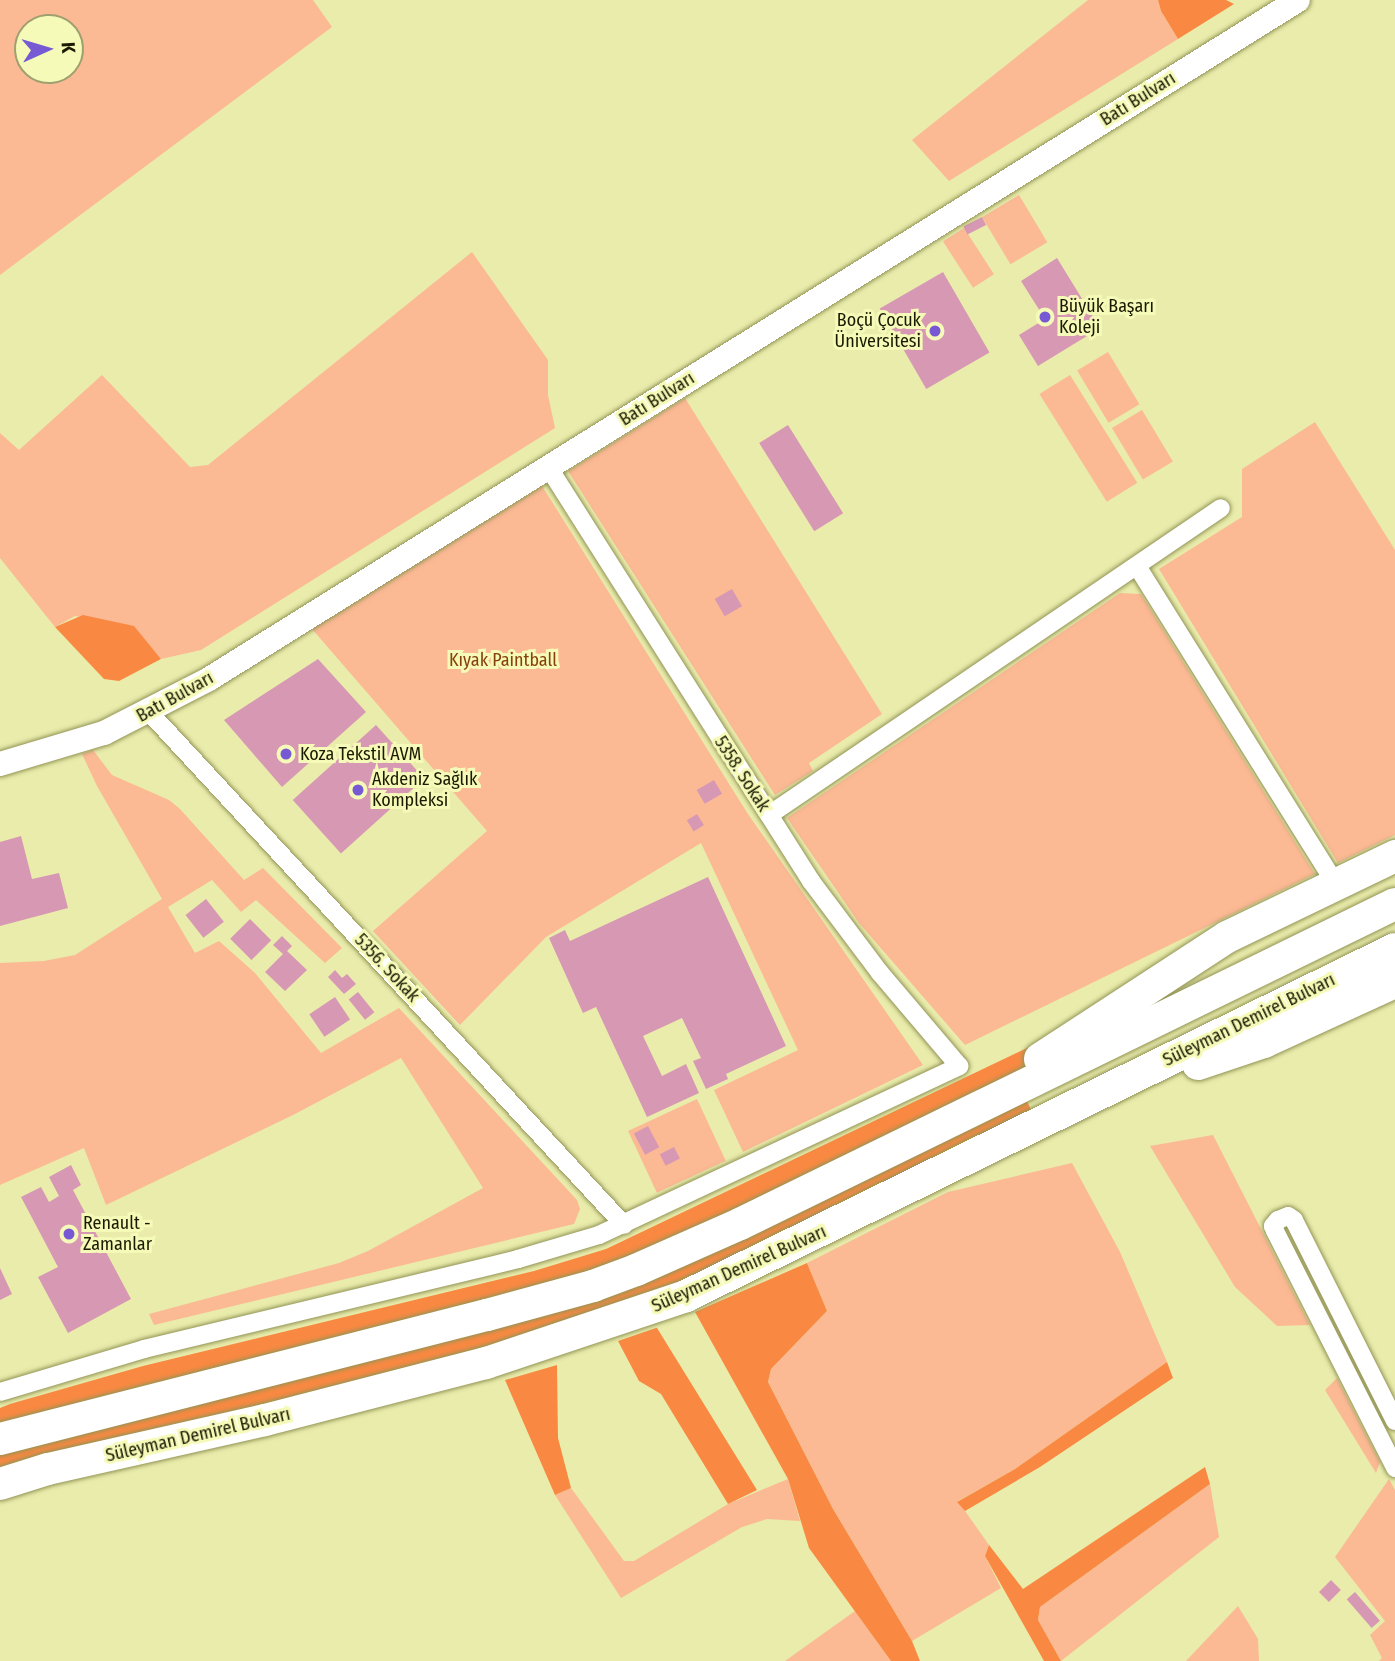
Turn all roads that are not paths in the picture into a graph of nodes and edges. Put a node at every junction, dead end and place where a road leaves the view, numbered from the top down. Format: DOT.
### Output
graph roads {
  1 [pos="1265,0"];
  2 [pos="1298,0"];
  3 [pos="548,467"];
  4 [pos="1221,508"];
  5 [pos="1137,566"];
  6 [pos="149,712"];
  7 [pos="0,747"];
  8 [pos="0,764"];
  9 [pos="769,816"];
  10 [pos="1395,856"];
  11 [pos="1336,884"];
  12 [pos="1395,904"];
  13 [pos="1395,949"];
  14 [pos="1395,982"];
  15 [pos="1096,1096"];
  16 [pos="924,1134"];
  17 [pos="624,1225"];
  18 [pos="0,1392"];
  19 [pos="1395,1421"];
  20 [pos="0,1439"];
  21 [pos="1395,1468"];
  22 [pos="0,1484"];
  1 -- 7 [label="street, Batı Bulvarı"];
  2 -- 3 [label="street, Batı Bulvarı"];
  3 -- 6 [label="street, Batı Bulvarı"];
  3 -- 9 [label="street, 5358. Sokak"];
  4 -- 5 [label="street"];
  5 -- 9 [label="street"];
  5 -- 11 [label="street"];
  6 -- 8 [label="street, Batı Bulvarı"];
  6 -- 17 [label="street, 5356. Sokak"];
  9 -- 17 [label="street, 5358. Sokak"];
  10 -- 11 [label="highway"];
  11 -- 16 [label="highway"];
  12 -- 16 [label="highway"];
  13 -- 15 [label="highway, Süleyman Demirel Bulvarı"];
  14 -- 15 [label="highway"];
  15 -- 22 [label="highway, Süleyman Demirel Bulvarı"];
  16 -- 20 [label="highway"];
  17 -- 18 [label="street"];
  19 -- 21 [label="street"];
}
